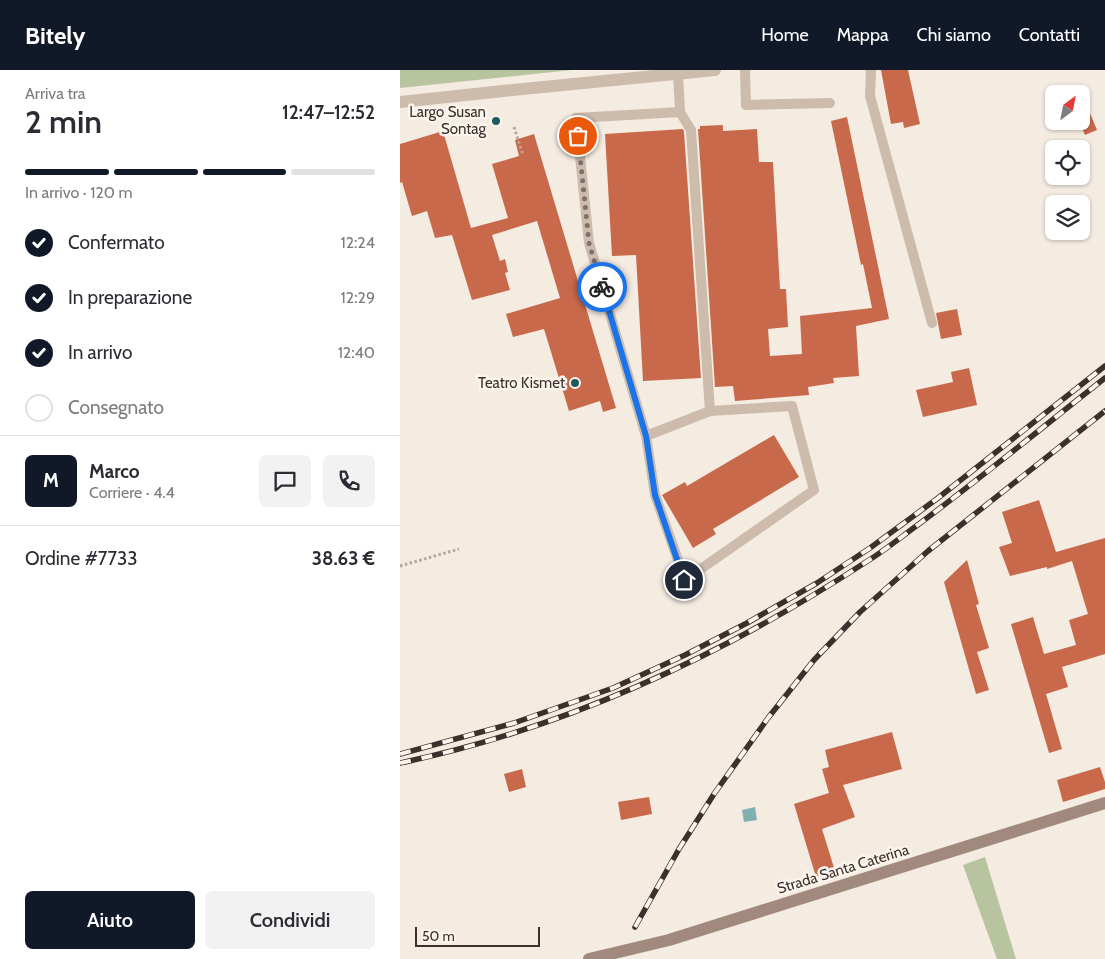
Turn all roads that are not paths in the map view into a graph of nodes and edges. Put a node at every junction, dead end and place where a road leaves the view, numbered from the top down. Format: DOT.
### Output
graph roads {
  1 [pos="715,70"];
  2 [pos="745,70"];
  3 [pos="871,70"];
  4 [pos="678,74"];
  5 [pos="400,102"];
  6 [pos="830,103"];
  7 [pos="680,112"];
  8 [pos="932,323"];
  9 [pos="710,411"];
  10 [pos="646,436"];
  11 [pos="1105,804"];
  12 [pos="588,959"];
  1 -- 4 [label="street"];
  2 -- 6 [label="lane"];
  3 -- 8 [label="lane"];
  4 -- 5 [label="street"];
  4 -- 7 [label="lane"];
  7 -- 9 [label="lane"];
  7 -- 10 [label="lane"];
  9 -- 10 [label="lane"];
  9 -- 10 [label="lane"];
  11 -- 12 [label="street, Strada Santa Caterina"];
}
